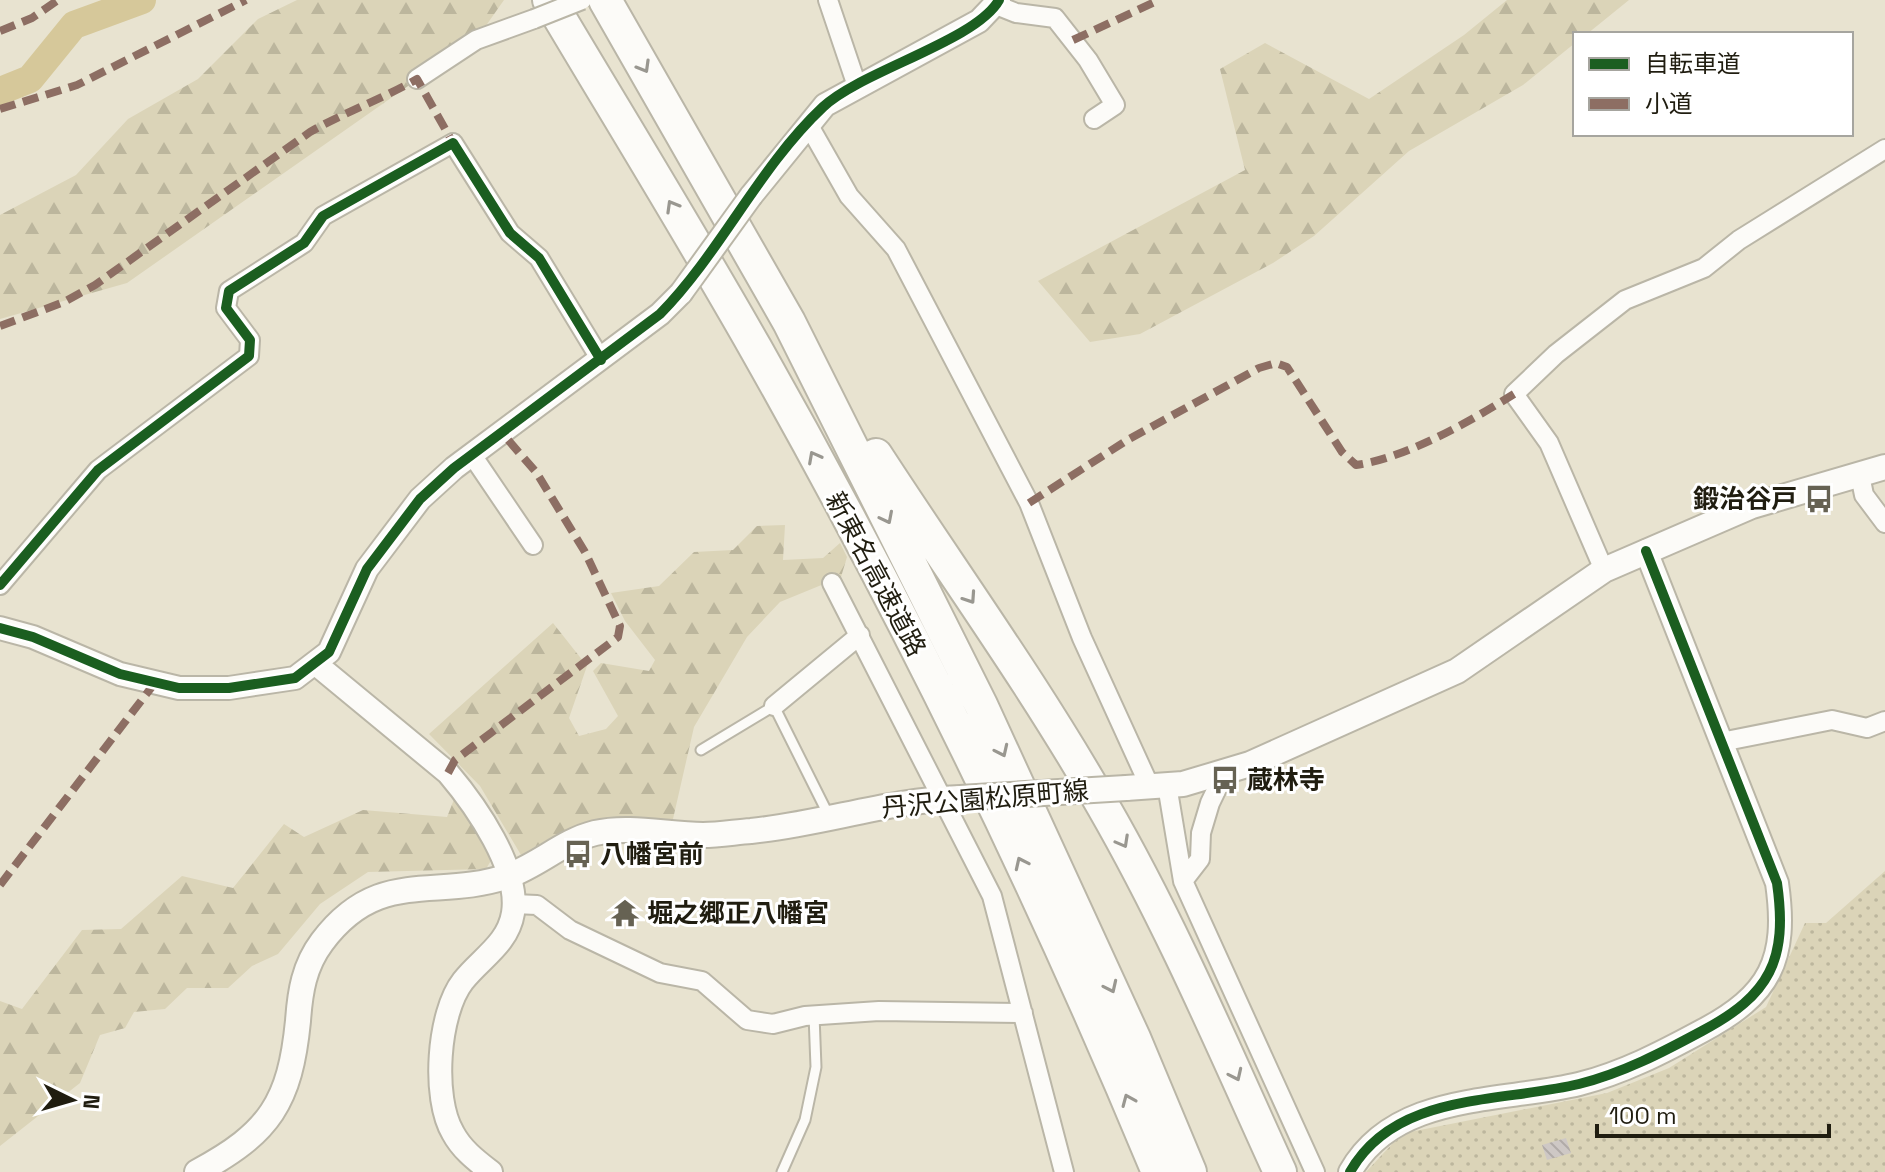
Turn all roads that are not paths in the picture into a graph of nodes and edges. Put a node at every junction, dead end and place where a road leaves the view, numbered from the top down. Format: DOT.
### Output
graph roads {
  1 [pos="582,0"];
  2 [pos="605,0"];
  3 [pos="828,0"];
  4 [pos="998,3"];
  5 [pos="541,10"];
  6 [pos="417,79"];
  7 [pos="857,86"];
  8 [pos="1094,119"];
  9 [pos="808,124"];
  10 [pos="1885,149"];
  11 [pos="789,322"];
  12 [pos="601,360"];
  13 [pos="472,455"];
  14 [pos="1885,467"];
  15 [pos="1860,475"];
  16 [pos="1885,523"];
  17 [pos="533,545"];
  18 [pos="1646,551"];
  19 [pos="1604,570"];
  20 [pos="832,583"];
  21 [pos="0,585"];
  22 [pos="0,628"];
  23 [pos="860,635"];
  24 [pos="316,664"];
  25 [pos="774,706"];
  26 [pos="1885,721"];
  27 [pos="1721,742"];
  28 [pos="701,750"];
  29 [pos="1224,774"];
  30 [pos="1148,787"];
  31 [pos="950,798"];
  32 [pos="829,817"];
  33 [pos="509,869"];
  34 [pos="1183,881"];
  35 [pos="514,904"];
  36 [pos="1023,1013"];
  37 [pos="814,1015"];
  38 [pos="197,1172"];
  39 [pos="491,1172"];
  40 [pos="782,1172"];
  41 [pos="1064,1172"];
  42 [pos="1158,1172"];
  43 [pos="1190,1172"];
  44 [pos="1280,1172"];
  45 [pos="1315,1172"];
  46 [pos="1350,1172"];
  1 -- 5 [label="street, bridge"];
  2 -- 11 [label="highway, 新東名高速道路, one-way"];
  3 -- 7 [label="street"];
  4 -- 7 [label="street"];
  4 -- 8 [label="street"];
  5 -- 6 [label="street"];
  42 -- 5 [label="highway, 新東名高速道路, one-way"];
  7 -- 9 [label="street"];
  9 -- 12 [label="street, bridge"];
  9 -- 30 [label="street"];
  10 -- 19 [label="street"];
  11 -- 43 [label="highway, 新東名高速道路, one-way"];
  11 -- 44 [label="highway, one-way"];
  12 -- 13 [label="street"];
  12 -- 21 [label="street"];
  13 -- 17 [label="street"];
  13 -- 24 [label="street"];
  14 -- 15 [label="main road, 丹沢公園松原町線"];
  15 -- 16 [label="street"];
  15 -- 18 [label="main road, 丹沢公園松原町線"];
  18 -- 19 [label="main road, 丹沢公園松原町線"];
  18 -- 27 [label="street"];
  19 -- 29 [label="main road, 丹沢公園松原町線"];
  20 -- 23 [label="street"];
  22 -- 24 [label="street"];
  23 -- 25 [label="street"];
  23 -- 31 [label="street"];
  24 -- 33 [label="street"];
  25 -- 28 [label="lane"];
  25 -- 32 [label="lane"];
  26 -- 27 [label="street"];
  27 -- 46 [label="street"];
  29 -- 30 [label="main road, 丹沢公園松原町線"];
  29 -- 34 [label="street"];
  30 -- 31 [label="main road, 丹沢公園松原町線, bridge"];
  30 -- 34 [label="street"];
  31 -- 32 [label="main road, 丹沢公園松原町線"];
  31 -- 36 [label="street"];
  32 -- 33 [label="main road, 丹沢公園松原町線"];
  33 -- 35 [label="street"];
  33 -- 38 [label="main road, 丹沢公園松原町線"];
  34 -- 45 [label="street"];
  35 -- 37 [label="street"];
  35 -- 39 [label="street"];
  36 -- 37 [label="street"];
  36 -- 41 [label="street"];
  37 -- 40 [label="lane"];
}
